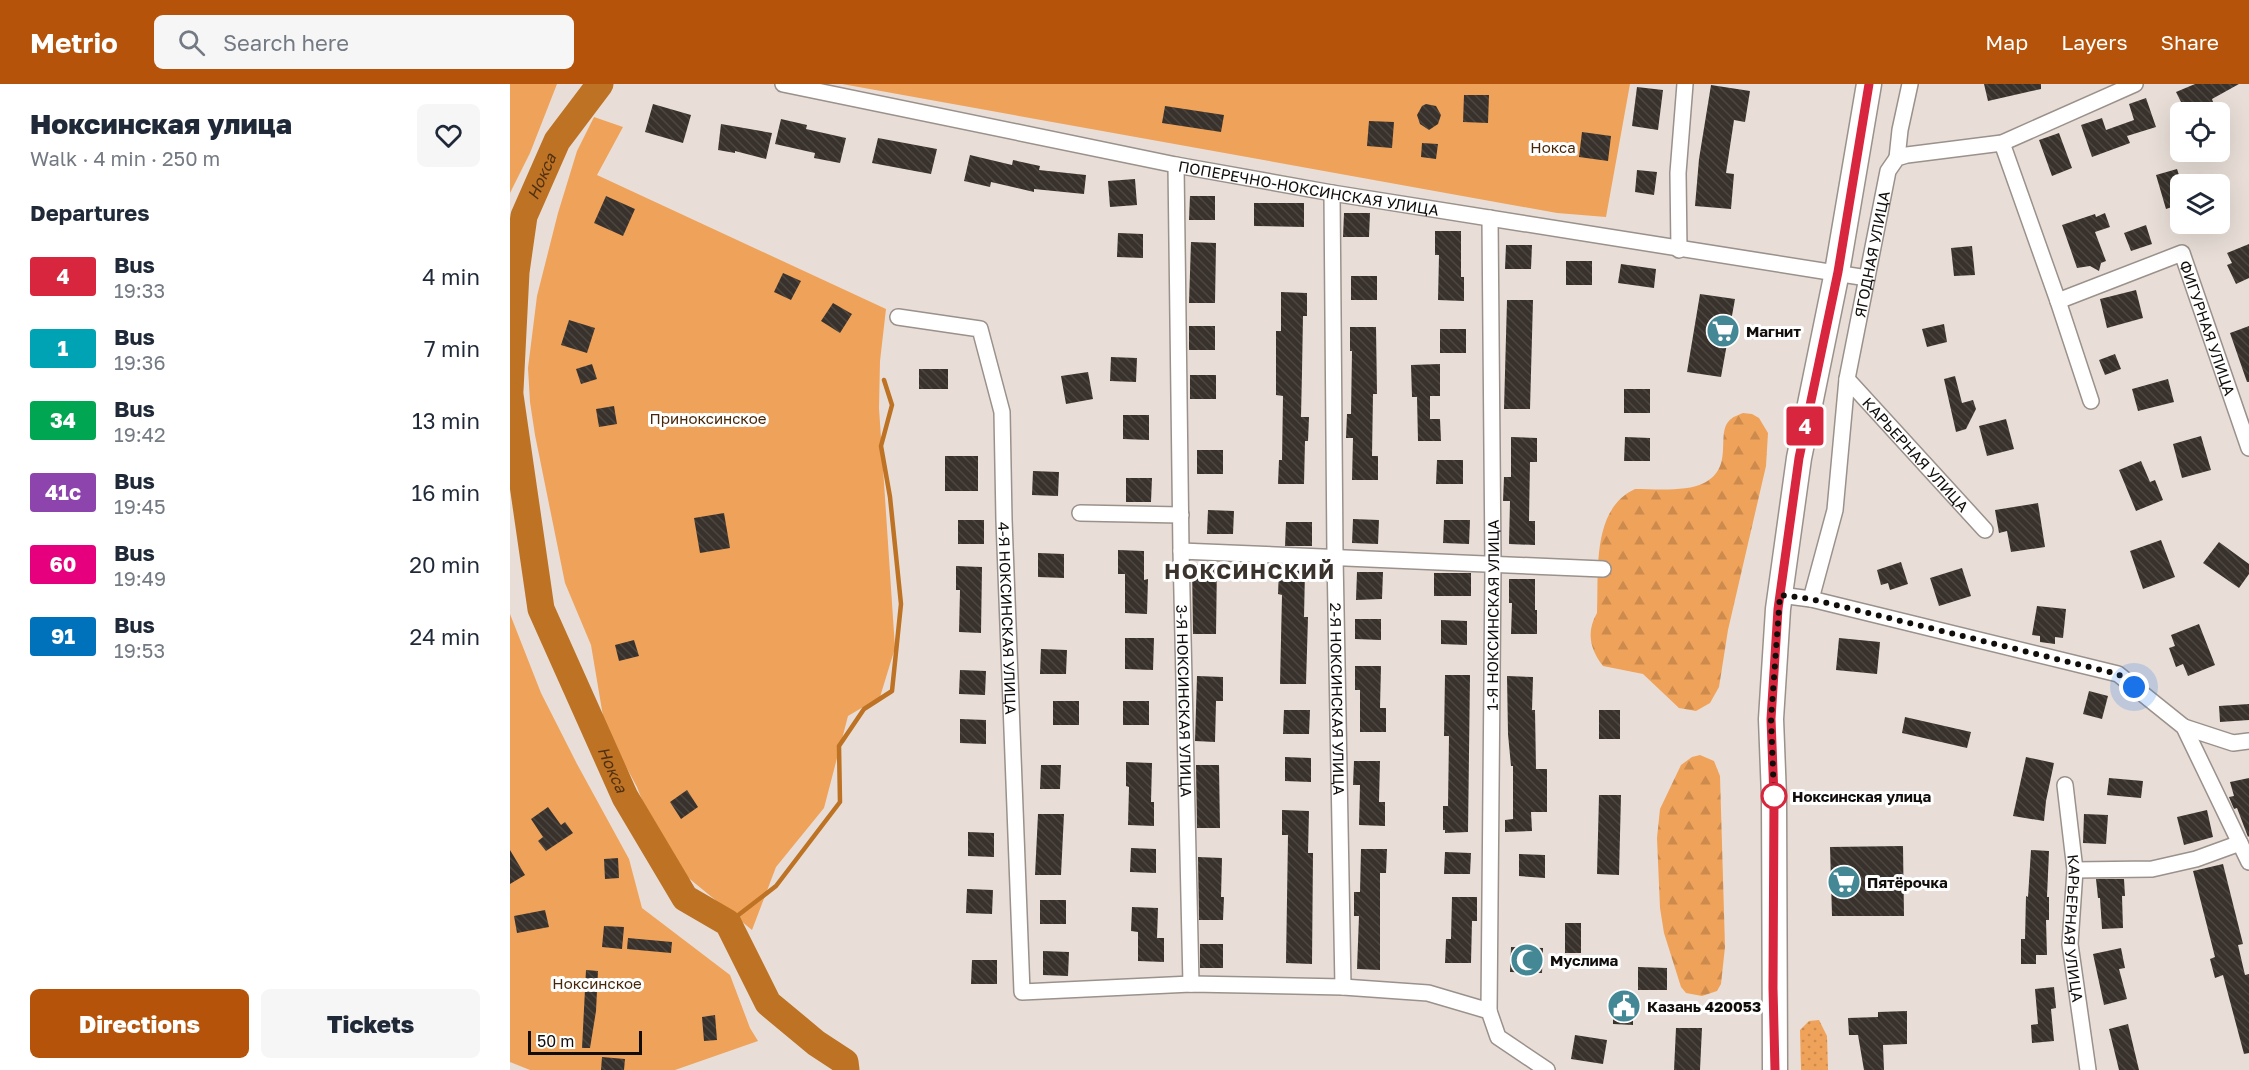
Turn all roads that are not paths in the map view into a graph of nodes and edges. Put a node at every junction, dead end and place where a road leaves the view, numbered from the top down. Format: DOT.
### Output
graph roads {
  1 [pos="783,84"];
  2 [pos="1685,84"];
  3 [pos="1869,84"];
  4 [pos="1910,84"];
  5 [pos="2135,84"];
  6 [pos="2002,143"];
  7 [pos="1897,158"];
  8 [pos="1176,165"];
  9 [pos="1332,193"];
  10 [pos="1490,218"];
  11 [pos="1679,250"];
  12 [pos="1838,272"];
  13 [pos="1867,278"];
  14 [pos="2058,301"];
  15 [pos="898,317"];
  16 [pos="1847,379"];
  17 [pos="2091,401"];
  18 [pos="2249,448"];
  19 [pos="1080,513"];
  20 [pos="1181,515"];
  21 [pos="1985,530"];
  22 [pos="1181,551"];
  23 [pos="1335,556"];
  24 [pos="1493,565"];
  25 [pos="1603,569"];
  26 [pos="1780,595"];
  27 [pos="1811,599"];
  28 [pos="2184,727"];
  29 [pos="2249,741"];
  30 [pos="2065,785"];
  31 [pos="2240,843"];
  32 [pos="2249,862"];
  33 [pos="2075,870"];
  34 [pos="1191,984"];
  35 [pos="1343,987"];
  36 [pos="1489,1011"];
  37 [pos="1547,1070"];
  38 [pos="1775,1070"];
  39 [pos="2088,1070"];
  1 -- 8 [label="street, ПОПЕРЕЧНО-НОКСИНСКАЯ УЛИЦА"];
  2 -- 11 [label="street"];
  3 -- 12 [label="main road"];
  4 -- 7 [label="street, ЯГОДНАЯ УЛИЦА"];
  5 -- 6 [label="street"];
  6 -- 7 [label="street"];
  6 -- 14 [label="street"];
  7 -- 13 [label="street, ЯГОДНАЯ УЛИЦА"];
  8 -- 9 [label="street, ПОПЕРЕЧНО-НОКСИНСКАЯ УЛИЦА"];
  8 -- 20 [label="street, 3-Я НОКСИНСКАЯ УЛИЦА"];
  9 -- 10 [label="street, ПОПЕРЕЧНО-НОКСИНСКАЯ УЛИЦА"];
  9 -- 23 [label="street, 2-Я НОКСИНСКАЯ УЛИЦА"];
  10 -- 11 [label="street, ПОПЕРЕЧНО-НОКСИНСКАЯ УЛИЦА"];
  10 -- 24 [label="street, 1-Я НОКСИНСКАЯ УЛИЦА"];
  11 -- 12 [label="street, ПОПЕРЕЧНО-НОКСИНСКАЯ УЛИЦА"];
  12 -- 13 [label="street, ПОПЕРЕЧНО-НОКСИНСКАЯ УЛИЦА"];
  12 -- 26 [label="main road"];
  13 -- 16 [label="street, ЯГОДНАЯ УЛИЦА"];
  14 -- 17 [label="street"];
  14 -- 18 [label="street, ФИГУРНАЯ УЛИЦА"];
  15 -- 34 [label="street, 4-Я НОКСИНСКАЯ УЛИЦА"];
  16 -- 21 [label="street, КАРЬЕРНАЯ УЛИЦА"];
  16 -- 27 [label="street, ЯГОДНАЯ УЛИЦА"];
  19 -- 20 [label="street"];
  20 -- 22 [label="street, 3-Я НОКСИНСКАЯ УЛИЦА"];
  22 -- 23 [label="street"];
  22 -- 34 [label="street, 3-Я НОКСИНСКАЯ УЛИЦА"];
  23 -- 24 [label="street"];
  23 -- 35 [label="street, 2-Я НОКСИНСКАЯ УЛИЦА"];
  24 -- 25 [label="street"];
  24 -- 36 [label="street, 1-Я НОКСИНСКАЯ УЛИЦА"];
  26 -- 27 [label="street"];
  26 -- 38 [label="main road"];
  27 -- 28 [label="street"];
  28 -- 29 [label="street"];
  28 -- 31 [label="street"];
  30 -- 33 [label="street, КАРЬЕРНАЯ УЛИЦА"];
  31 -- 32 [label="street"];
  31 -- 33 [label="street"];
  33 -- 39 [label="street, КАРЬЕРНАЯ УЛИЦА"];
  34 -- 35 [label="street"];
  35 -- 36 [label="street"];
  36 -- 37 [label="street"];
}
